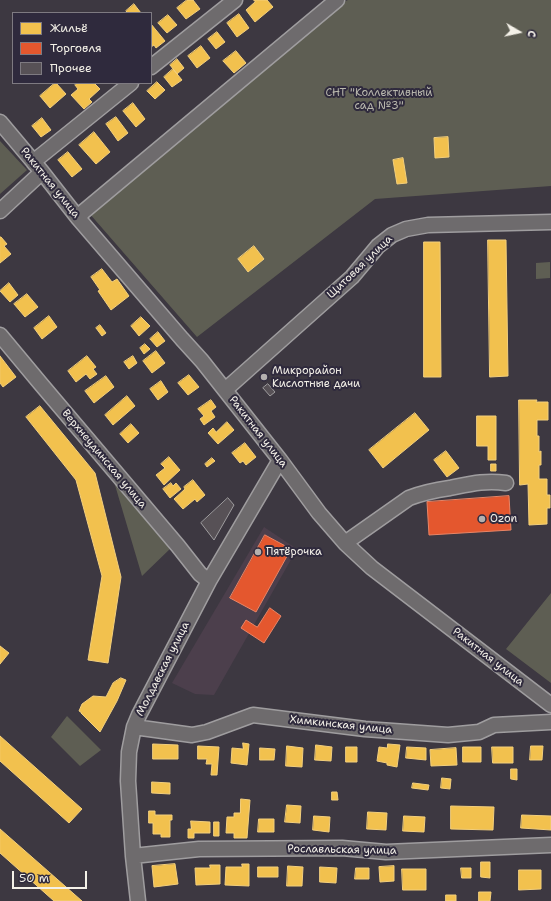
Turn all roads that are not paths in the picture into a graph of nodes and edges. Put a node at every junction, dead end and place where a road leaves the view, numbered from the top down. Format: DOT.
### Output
graph roads {
  1 [pos="235,0"];
  2 [pos="337,0"];
  3 [pos="152,66"];
  4 [pos="130,84"];
  5 [pos="0,122"];
  6 [pos="38,168"];
  7 [pos="0,211"];
  8 [pos="78,218"];
  9 [pos="551,222"];
  10 [pos="0,335"];
  11 [pos="225,390"];
  12 [pos="280,460"];
  13 [pos="506,483"];
  14 [pos="345,543"];
  15 [pos="209,581"];
  16 [pos="551,705"];
  17 [pos="551,722"];
  18 [pos="134,727"];
  19 [pos="551,845"];
  20 [pos="133,856"];
  21 [pos="138,901"];
  1 -- 3 [label="street"];
  2 -- 8 [label="street"];
  4 -- 6 [label="street"];
  5 -- 6 [label="street, Ракитная улица"];
  6 -- 7 [label="street"];
  6 -- 8 [label="street, Ракитная улица"];
  8 -- 11 [label="street, Ракитная улица"];
  9 -- 11 [label="street, Щитовая улица"];
  10 -- 15 [label="street, Верхнеудинская улица"];
  11 -- 12 [label="street, Ракитная улица"];
  12 -- 14 [label="street, Ракитная улица"];
  12 -- 15 [label="street, Молдавская улица"];
  13 -- 14 [label="street"];
  14 -- 16 [label="street, Ракитная улица"];
  15 -- 18 [label="street, Молдавская улица"];
  17 -- 18 [label="street, Химкинская улица"];
  18 -- 20 [label="street, Молдавская улица"];
  19 -- 20 [label="street, Рославльская улица"];
  20 -- 21 [label="street, Молдавская улица"];
}
